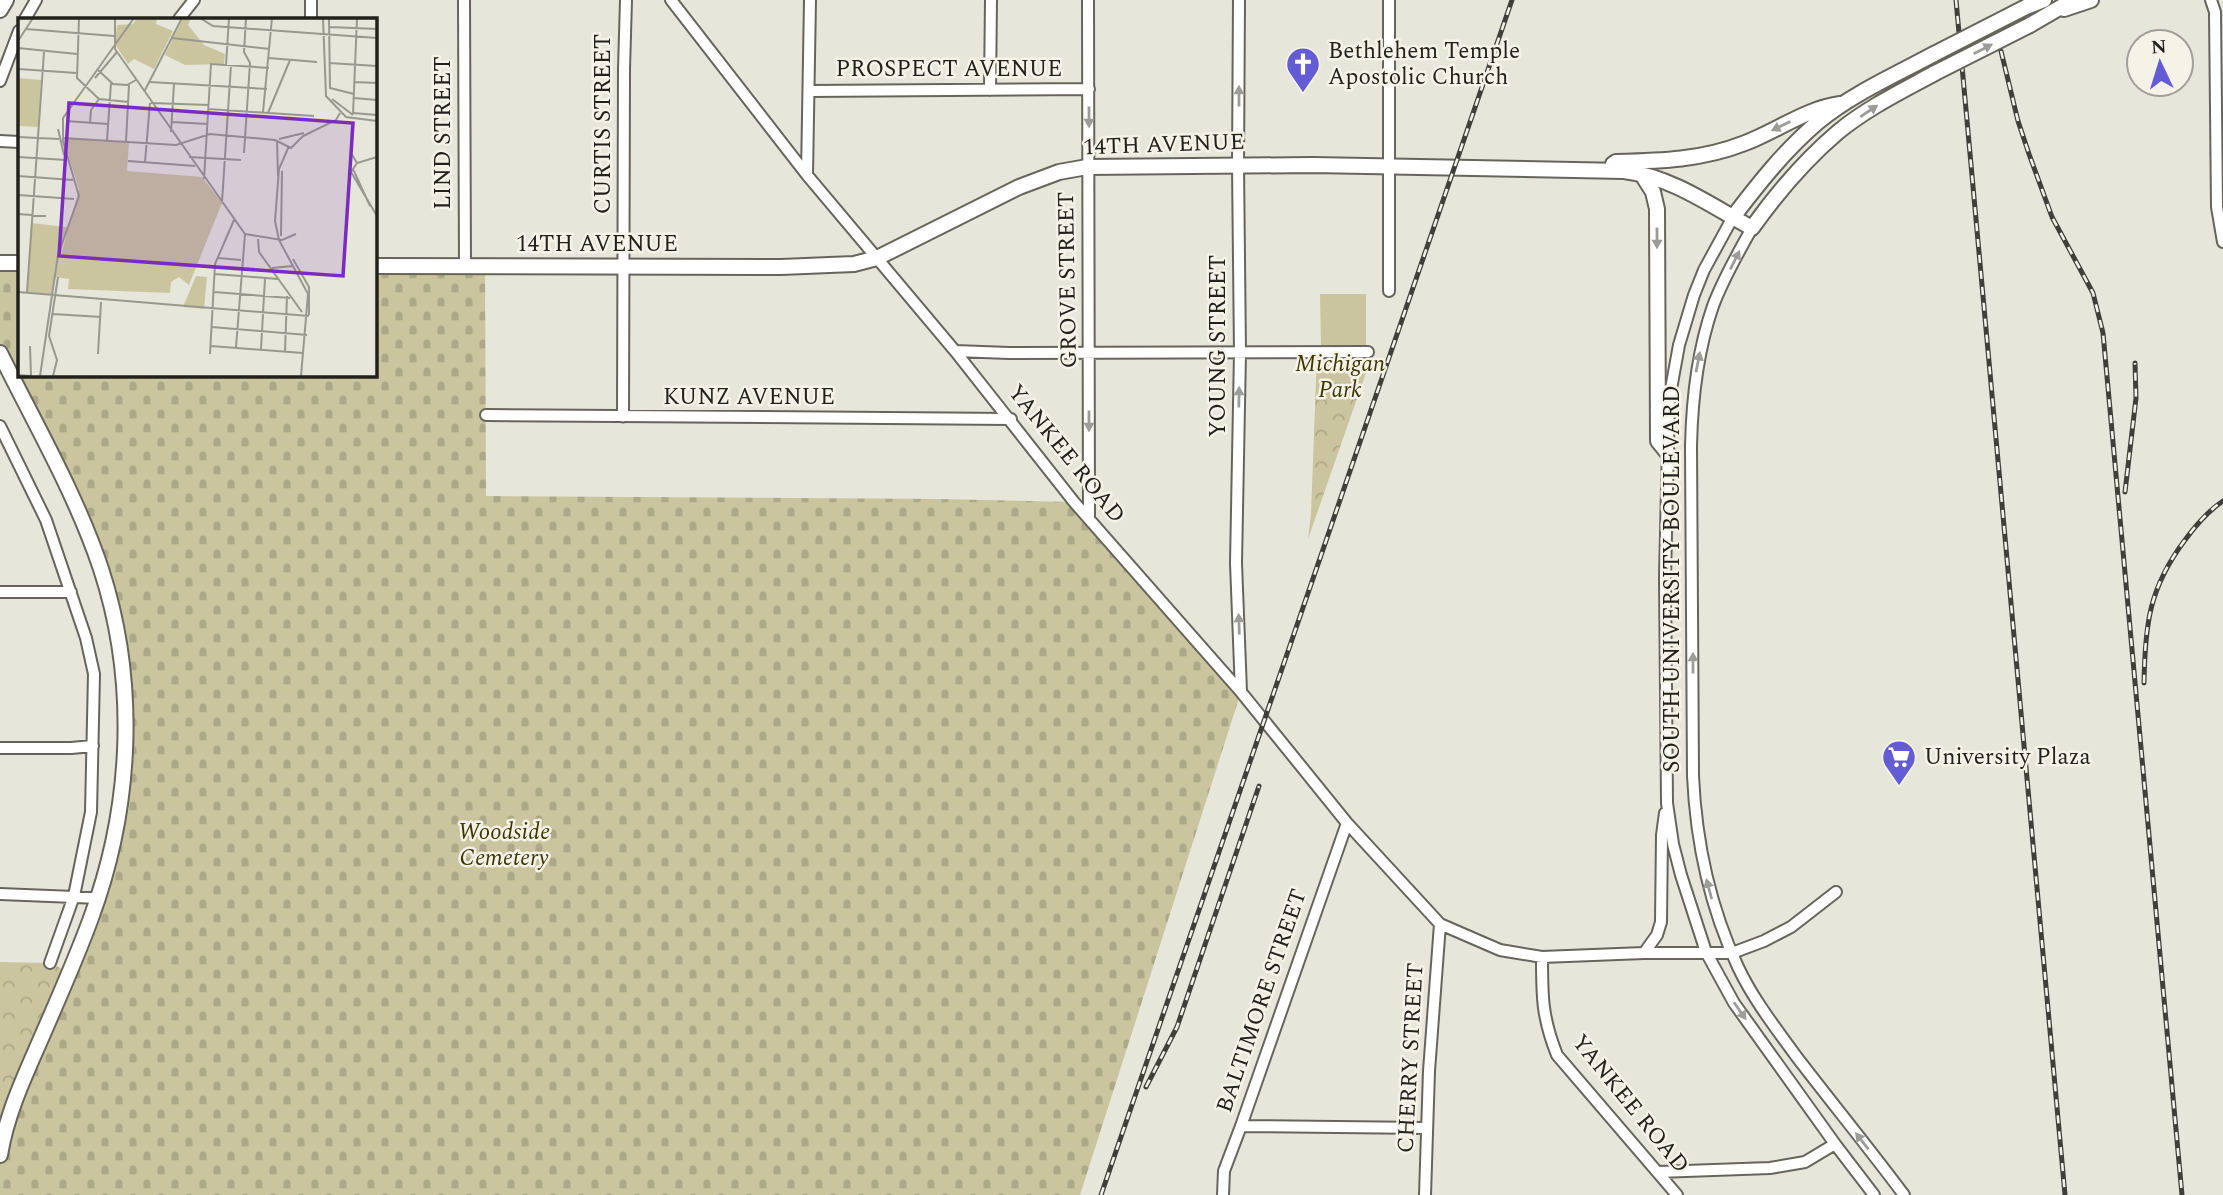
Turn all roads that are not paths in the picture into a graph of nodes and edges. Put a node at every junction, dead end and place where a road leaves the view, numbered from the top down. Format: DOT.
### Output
graph roads {
  1 [pos="6,0"];
  2 [pos="36,0"];
  3 [pos="194,0"];
  4 [pos="311,0"];
  5 [pos="464,0"];
  6 [pos="626,0"];
  7 [pos="671,0"];
  8 [pos="810,0"];
  9 [pos="990,0"];
  10 [pos="1088,0"];
  11 [pos="1239,0"];
  12 [pos="1389,0"];
  13 [pos="2043,0"];
  14 [pos="2073,0"];
  15 [pos="2091,0"];
  16 [pos="2211,0"];
  17 [pos="2219,0"];
  18 [pos="2028,4"];
  19 [pos="2059,9"];
  20 [pos="0,10"];
  21 [pos="2215,12"];
  22 [pos="26,18"];
  23 [pos="180,18"];
  24 [pos="311,18"];
  25 [pos="18,34"];
  26 [pos="0,81"];
  27 [pos="1089,89"];
  28 [pos="990,90"];
  29 [pos="808,91"];
  30 [pos="1844,103"];
  31 [pos="0,141"];
  32 [pos="18,142"];
  33 [pos="1238,165"];
  34 [pos="1087,167"];
  35 [pos="1388,167"];
  36 [pos="1602,171"];
  37 [pos="1642,173"];
  38 [pos="807,176"];
  39 [pos="1733,217"];
  40 [pos="1752,228"];
  41 [pos="2223,242"];
  42 [pos="877,258"];
  43 [pos="0,263"];
  44 [pos="18,263"];
  45 [pos="465,265"];
  46 [pos="376,266"];
  47 [pos="623,266"];
  48 [pos="1389,291"];
  49 [pos="955,351"];
  50 [pos="1090,352"];
  51 [pos="1368,352"];
  52 [pos="0,353"];
  53 [pos="1240,353"];
  54 [pos="486,415"];
  55 [pos="623,417"];
  56 [pos="1011,419"];
  57 [pos="0,426"];
  58 [pos="4,443"];
  59 [pos="1667,452"];
  60 [pos="1089,518"];
  61 [pos="0,592"];
  62 [pos="71,592"];
  63 [pos="1241,692"];
  64 [pos="93,746"];
  65 [pos="0,748"];
  66 [pos="1667,803"];
  67 [pos="1347,822"];
  68 [pos="1836,892"];
  69 [pos="0,894"];
  70 [pos="74,896"];
  71 [pos="99,898"];
  72 [pos="1440,924"];
  73 [pos="1706,952"];
  74 [pos="1644,953"];
  75 [pos="1732,953"];
  76 [pos="1542,957"];
  77 [pos="50,962"];
  78 [pos="1241,1126"];
  79 [pos="1426,1128"];
  80 [pos="1835,1144"];
  81 [pos="0,1155"];
  82 [pos="1658,1172"];
  83 [pos="1223,1195"];
  84 [pos="1426,1195"];
  85 [pos="1677,1195"];
  86 [pos="1874,1195"];
  87 [pos="1904,1195"];
  1 -- 20 [label="main road"];
  2 -- 22 [label="street"];
  3 -- 23 [label="street"];
  4 -- 24 [label="street"];
  5 -- 45 [label="street, LIND STREET"];
  6 -- 47 [label="street, CURTIS STREET"];
  7 -- 38 [label="street, YANKEE ROAD"];
  8 -- 29 [label="street"];
  9 -- 28 [label="street"];
  10 -- 27 [label="street, GROVE STREET"];
  33 -- 11 [label="street, YOUNG STREET, one-way"];
  12 -- 35 [label="street"];
  13 -- 18 [label="main road, SOUTH UNIVERSITY BOULEVARD"];
  14 -- 19 [label="main road, SOUTH UNIVERSITY BOULEVARD"];
  15 -- 19 [label="main road"];
  16 -- 21 [label="street"];
  17 -- 21 [label="street"];
  18 -- 30 [label="main road, SOUTH UNIVERSITY BOULEVARD, bridge"];
  40 -- 19 [label="main road, SOUTH UNIVERSITY BOULEVARD, one-way, bridge"];
  21 -- 41 [label="street"];
  25 -- 26 [label="street"];
  27 -- 28 [label="street, PROSPECT AVENUE"];
  27 -- 34 [label="street, GROVE STREET, one-way"];
  28 -- 29 [label="street, PROSPECT AVENUE"];
  29 -- 38 [label="street"];
  30 -- 36 [label="main road, one-way"];
  30 -- 39 [label="main road, SOUTH UNIVERSITY BOULEVARD"];
  31 -- 32 [label="street"];
  33 -- 34 [label="main road, 14TH AVENUE"];
  33 -- 35 [label="main road, 14TH AVENUE"];
  33 -- 53 [label="street, YOUNG STREET"];
  34 -- 42 [label="main road, 14TH AVENUE"];
  34 -- 50 [label="street, GROVE STREET"];
  35 -- 36 [label="main road, 14TH AVENUE"];
  35 -- 48 [label="street"];
  36 -- 37 [label="main road, 14TH AVENUE"];
  37 -- 39 [label="main road, 14TH AVENUE"];
  37 -- 59 [label="main road, one-way"];
  38 -- 42 [label="street, YANKEE ROAD"];
  39 -- 40 [label="main road, 14TH AVENUE"];
  39 -- 59 [label="street, SOUTH UNIVERSITY BOULEVARD"];
  75 -- 40 [label="street, SOUTH UNIVERSITY BOULEVARD, one-way"];
  42 -- 47 [label="main road, 14TH AVENUE"];
  42 -- 49 [label="street, YANKEE ROAD"];
  43 -- 44 [label="main road"];
  45 -- 46 [label="main road, 14TH AVENUE"];
  45 -- 47 [label="main road, 14TH AVENUE"];
  47 -- 55 [label="street, CURTIS STREET"];
  49 -- 50 [label="street"];
  49 -- 56 [label="street, YANKEE ROAD"];
  50 -- 53 [label="street"];
  50 -- 60 [label="street, GROVE STREET, one-way"];
  51 -- 53 [label="street"];
  52 -- 71 [label="main road"];
  63 -- 53 [label="street, YOUNG STREET, one-way"];
  54 -- 55 [label="street, KUNZ AVENUE"];
  55 -- 56 [label="street, KUNZ AVENUE"];
  56 -- 60 [label="street, YANKEE ROAD"];
  57 -- 58 [label="street"];
  58 -- 62 [label="street"];
  59 -- 66 [label="street, SOUTH UNIVERSITY BOULEVARD"];
  60 -- 63 [label="street, YANKEE ROAD"];
  61 -- 62 [label="street"];
  62 -- 64 [label="street"];
  63 -- 67 [label="street, YANKEE ROAD"];
  64 -- 65 [label="street"];
  64 -- 70 [label="street"];
  66 -- 73 [label="street, SOUTH UNIVERSITY BOULEVARD"];
  66 -- 74 [label="street"];
  67 -- 72 [label="street, YANKEE ROAD"];
  67 -- 78 [label="street, BALTIMORE STREET"];
  68 -- 75 [label="street"];
  69 -- 70 [label="street"];
  70 -- 71 [label="street"];
  70 -- 77 [label="street"];
  71 -- 81 [label="main road"];
  72 -- 76 [label="street"];
  72 -- 79 [label="street, CHERRY STREET"];
  73 -- 74 [label="street"];
  73 -- 75 [label="street"];
  73 -- 80 [label="street, SOUTH UNIVERSITY BOULEVARD, one-way"];
  74 -- 76 [label="street"];
  87 -- 75 [label="street, SOUTH UNIVERSITY BOULEVARD, one-way"];
  76 -- 82 [label="street, YANKEE ROAD"];
  78 -- 79 [label="street"];
  78 -- 83 [label="street, BALTIMORE STREET"];
  79 -- 84 [label="street, CHERRY STREET"];
  80 -- 82 [label="street"];
  80 -- 86 [label="street, SOUTH UNIVERSITY BOULEVARD"];
  82 -- 85 [label="street, YANKEE ROAD"];
}
